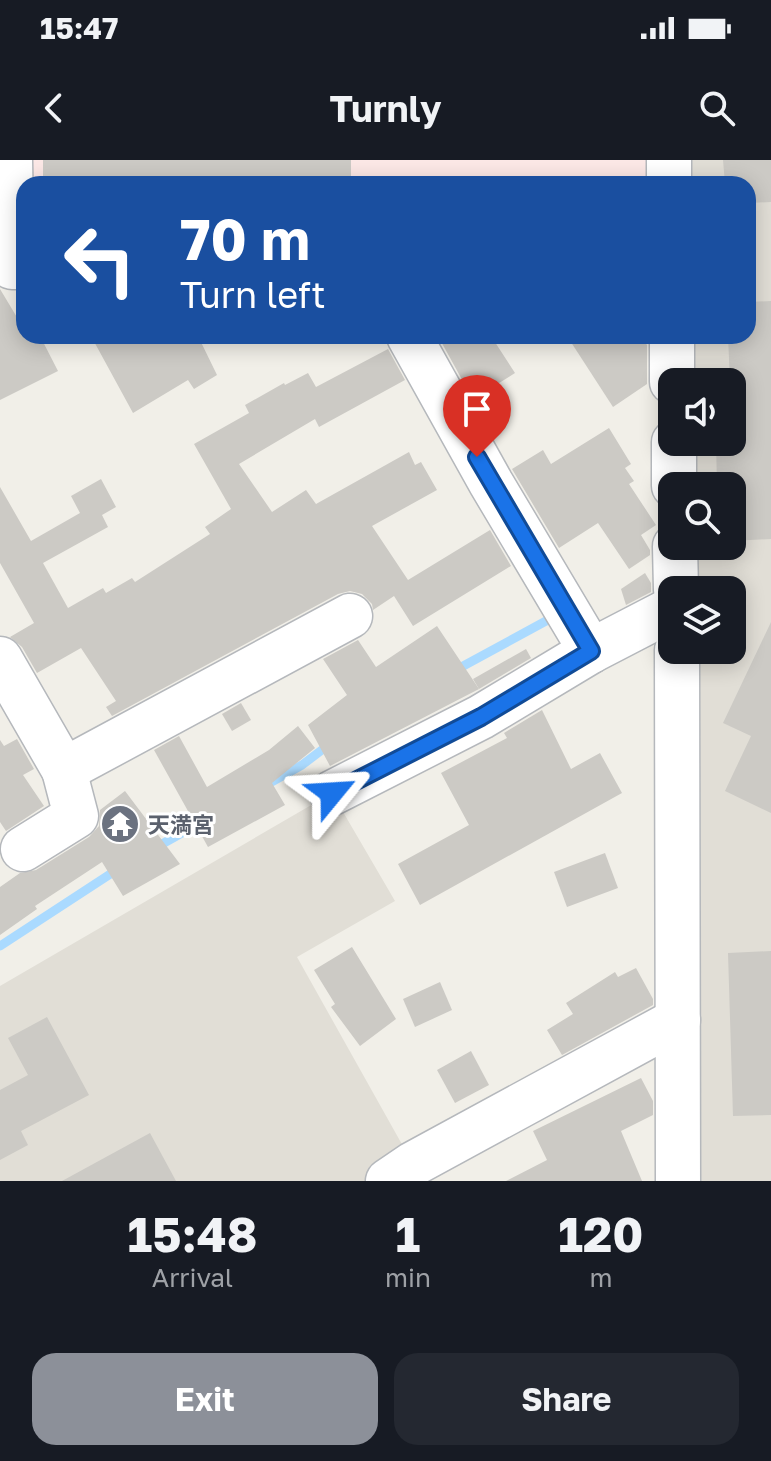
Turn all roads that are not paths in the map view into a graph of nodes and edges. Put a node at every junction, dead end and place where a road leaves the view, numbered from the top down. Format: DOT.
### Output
graph roads {
  1 [pos="10,160"];
  2 [pos="16,267"];
  3 [pos="413,344"];
  4 [pos="672,344"];
  5 [pos="672,368"];
  6 [pos="350,616"];
  7 [pos="658,616"];
  8 [pos="591,651"];
  9 [pos="0,659"];
  10 [pos="677,664"];
  11 [pos="64,770"];
  12 [pos="332,793"];
  13 [pos="23,849"];
  14 [pos="678,1020"];
  15 [pos="388,1181"];
  16 [pos="678,1181"];
  1 -- 2 [label="street"];
  3 -- 8 [label="street"];
  4 -- 5 [label="street"];
  6 -- 11 [label="street"];
  7 -- 8 [label="street"];
  8 -- 12 [label="street"];
  9 -- 11 [label="street"];
  10 -- 14 [label="street"];
  11 -- 13 [label="street"];
  14 -- 15 [label="street"];
  14 -- 16 [label="street"];
}
